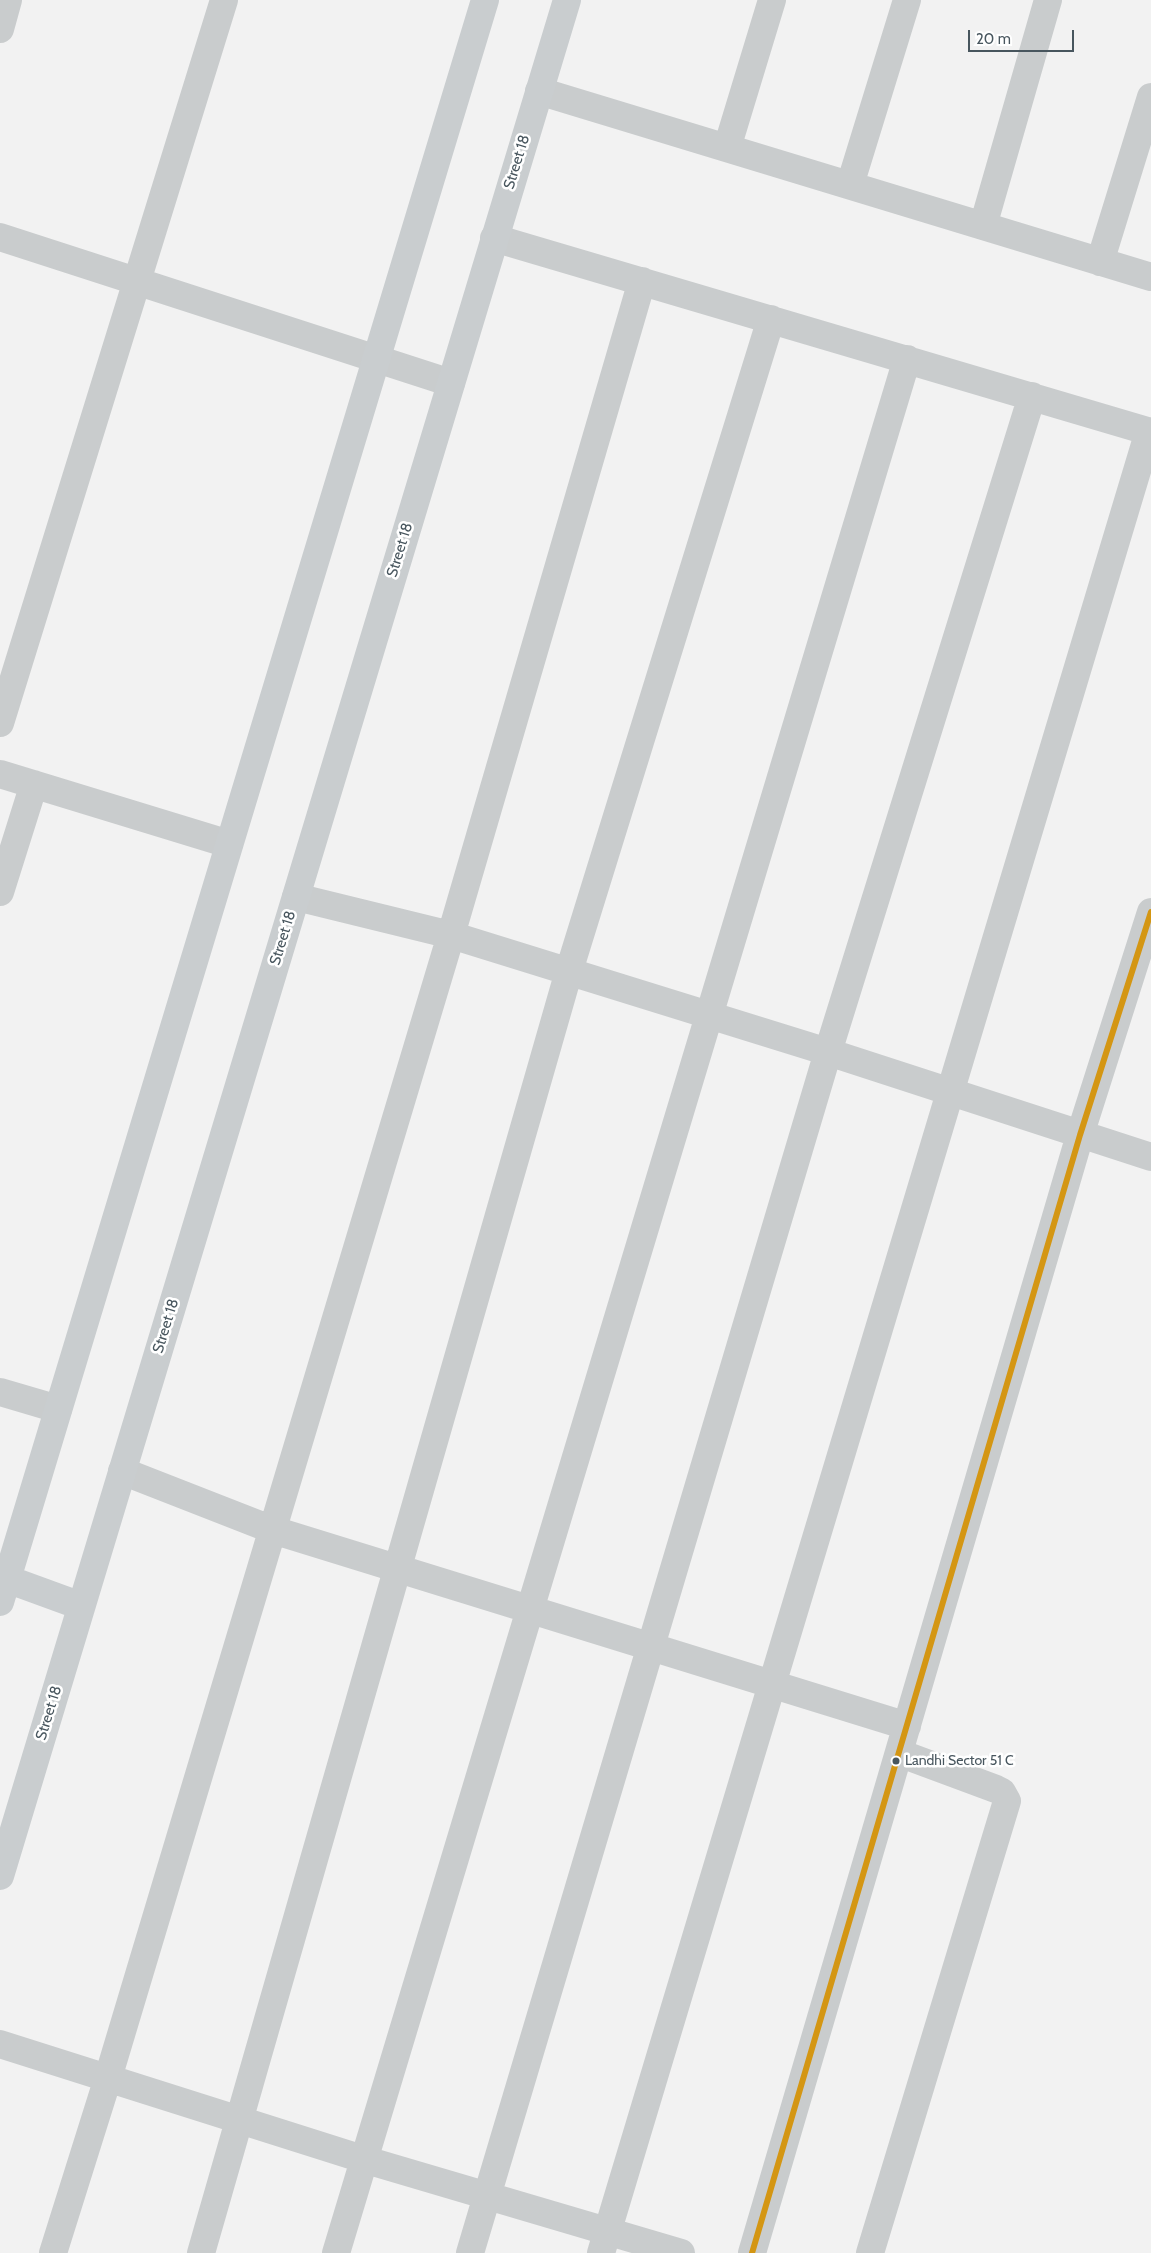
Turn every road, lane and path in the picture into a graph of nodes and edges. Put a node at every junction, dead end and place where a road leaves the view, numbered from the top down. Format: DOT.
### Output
graph roads {
  1 [pos="8,0"];
  2 [pos="224,0"];
  3 [pos="485,0"];
  4 [pos="566,0"];
  5 [pos="772,0"];
  6 [pos="908,0"];
  7 [pos="1048,0"];
  8 [pos="0,29"];
  9 [pos="539,91"];
  10 [pos="1151,97"];
  11 [pos="727,148"];
  12 [pos="850,185"];
  13 [pos="983,226"];
  14 [pos="0,237"];
  15 [pos="494,238"];
  16 [pos="1100,262"];
  17 [pos="1151,277"];
  18 [pos="137,280"];
  19 [pos="642,281"];
  20 [pos="771,319"];
  21 [pos="907,359"];
  22 [pos="375,360"];
  23 [pos="451,383"];
  24 [pos="1032,396"];
  25 [pos="1150,431"];
  26 [pos="0,723"];
  27 [pos="0,774"];
  28 [pos="34,784"];
  29 [pos="229,844"];
  30 [pos="0,892"];
  31 [pos="296,897"];
  32 [pos="1151,912"];
  33 [pos="451,934"];
  34 [pos="569,971"];
  35 [pos="710,1015"];
  36 [pos="828,1052"];
  37 [pos="950,1092"];
  38 [pos="1080,1135"];
  39 [pos="1151,1157"];
  40 [pos="0,1392"];
  41 [pos="58,1409"];
  42 [pos="122,1471"];
  43 [pos="272,1530"];
  44 [pos="398,1568"];
  45 [pos="4,1590"];
  46 [pos="81,1606"];
  47 [pos="531,1610"];
  48 [pos="650,1648"];
  49 [pos="772,1686"];
  50 [pos="907,1726"];
  51 [pos="899,1753"];
  52 [pos="0,1876"];
  53 [pos="0,2044"];
  54 [pos="108,2078"];
  55 [pos="241,2120"];
  56 [pos="366,2160"];
  57 [pos="488,2196"];
  58 [pos="605,2242"];
  59 [pos="53,2253"];
  60 [pos="201,2253"];
  61 [pos="336,2253"];
  62 [pos="470,2253"];
  63 [pos="681,2253"];
  64 [pos="752,2253"];
  65 [pos="870,2253"];
  1 -- 8 [label="street"];
  2 -- 18 [label="street"];
  3 -- 22 [label="street"];
  4 -- 9 [label="street, Street 18"];
  5 -- 11 [label="street"];
  6 -- 12 [label="street"];
  7 -- 13 [label="street"];
  9 -- 11 [label="street"];
  9 -- 15 [label="street, Street 18"];
  10 -- 16 [label="street"];
  11 -- 12 [label="street"];
  12 -- 13 [label="street"];
  13 -- 16 [label="street"];
  14 -- 18 [label="street"];
  15 -- 19 [label="street"];
  15 -- 23 [label="street, Street 18"];
  16 -- 17 [label="street"];
  18 -- 22 [label="street"];
  18 -- 26 [label="street"];
  19 -- 20 [label="street"];
  19 -- 33 [label="street"];
  20 -- 21 [label="street"];
  20 -- 34 [label="street"];
  21 -- 24 [label="street"];
  21 -- 35 [label="street"];
  22 -- 23 [label="street"];
  22 -- 29 [label="street"];
  23 -- 31 [label="street, Street 18"];
  24 -- 25 [label="street"];
  24 -- 36 [label="street"];
  25 -- 37 [label="street"];
  27 -- 28 [label="street"];
  28 -- 29 [label="street"];
  28 -- 30 [label="street"];
  29 -- 41 [label="street"];
  31 -- 33 [label="street"];
  31 -- 42 [label="street, Street 18"];
  32 -- 38 [label="street"];
  33 -- 34 [label="street"];
  33 -- 43 [label="street"];
  34 -- 35 [label="street"];
  34 -- 44 [label="street"];
  35 -- 36 [label="street"];
  35 -- 47 [label="street"];
  36 -- 37 [label="street"];
  36 -- 48 [label="street"];
  37 -- 38 [label="street"];
  37 -- 49 [label="street"];
  38 -- 39 [label="street"];
  38 -- 50 [label="street"];
  40 -- 41 [label="street"];
  41 -- 45 [label="street"];
  42 -- 43 [label="street"];
  42 -- 46 [label="street, Street 18"];
  43 -- 44 [label="street"];
  43 -- 54 [label="street"];
  44 -- 47 [label="street"];
  44 -- 55 [label="street"];
  45 -- 46 [label="street"];
  46 -- 52 [label="street, Street 18"];
  47 -- 48 [label="street"];
  47 -- 56 [label="street"];
  48 -- 49 [label="street"];
  48 -- 57 [label="street"];
  49 -- 50 [label="street"];
  49 -- 58 [label="street"];
  50 -- 51 [label="street"];
  51 -- 64 [label="street"];
  51 -- 65 [label="street"];
  53 -- 54 [label="street"];
  54 -- 55 [label="street"];
  54 -- 59 [label="street"];
  55 -- 56 [label="street"];
  55 -- 60 [label="street"];
  56 -- 57 [label="street"];
  56 -- 61 [label="street"];
  57 -- 58 [label="street"];
  57 -- 62 [label="street"];
  58 -- 63 [label="street"];
}
